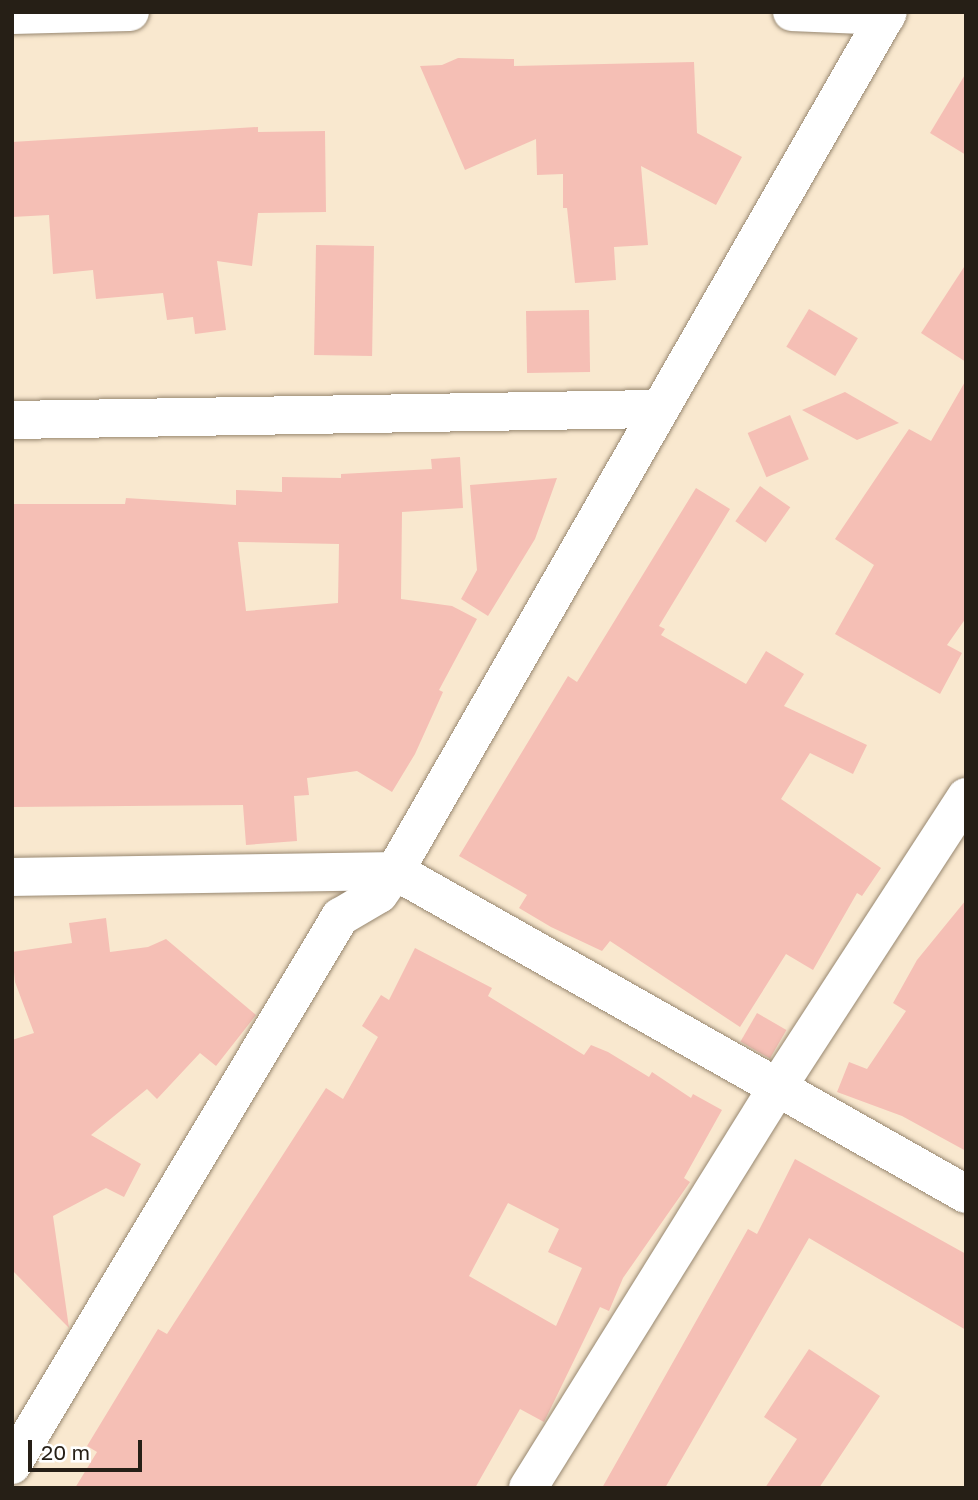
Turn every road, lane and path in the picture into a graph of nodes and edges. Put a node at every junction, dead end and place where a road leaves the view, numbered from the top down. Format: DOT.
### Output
graph roads {
  1 [pos="130,12"];
  2 [pos="792,12"];
  3 [pos="887,14"];
  4 [pos="12,15"];
  5 [pos="657,409"];
  6 [pos="12,420"];
  7 [pos="966,797"];
  8 [pos="395,871"];
  9 [pos="12,877"];
  10 [pos="777,1088"];
  11 [pos="966,1194"];
  12 [pos="12,1465"];
  13 [pos="528,1488"];
  1 -- 4 [label="street"];
  2 -- 3 [label="street"];
  3 -- 5 [label="street"];
  5 -- 6 [label="street"];
  5 -- 8 [label="street"];
  7 -- 10 [label="street"];
  8 -- 9 [label="street"];
  8 -- 10 [label="street"];
  8 -- 12 [label="street"];
  10 -- 11 [label="street"];
  10 -- 13 [label="street"];
}
